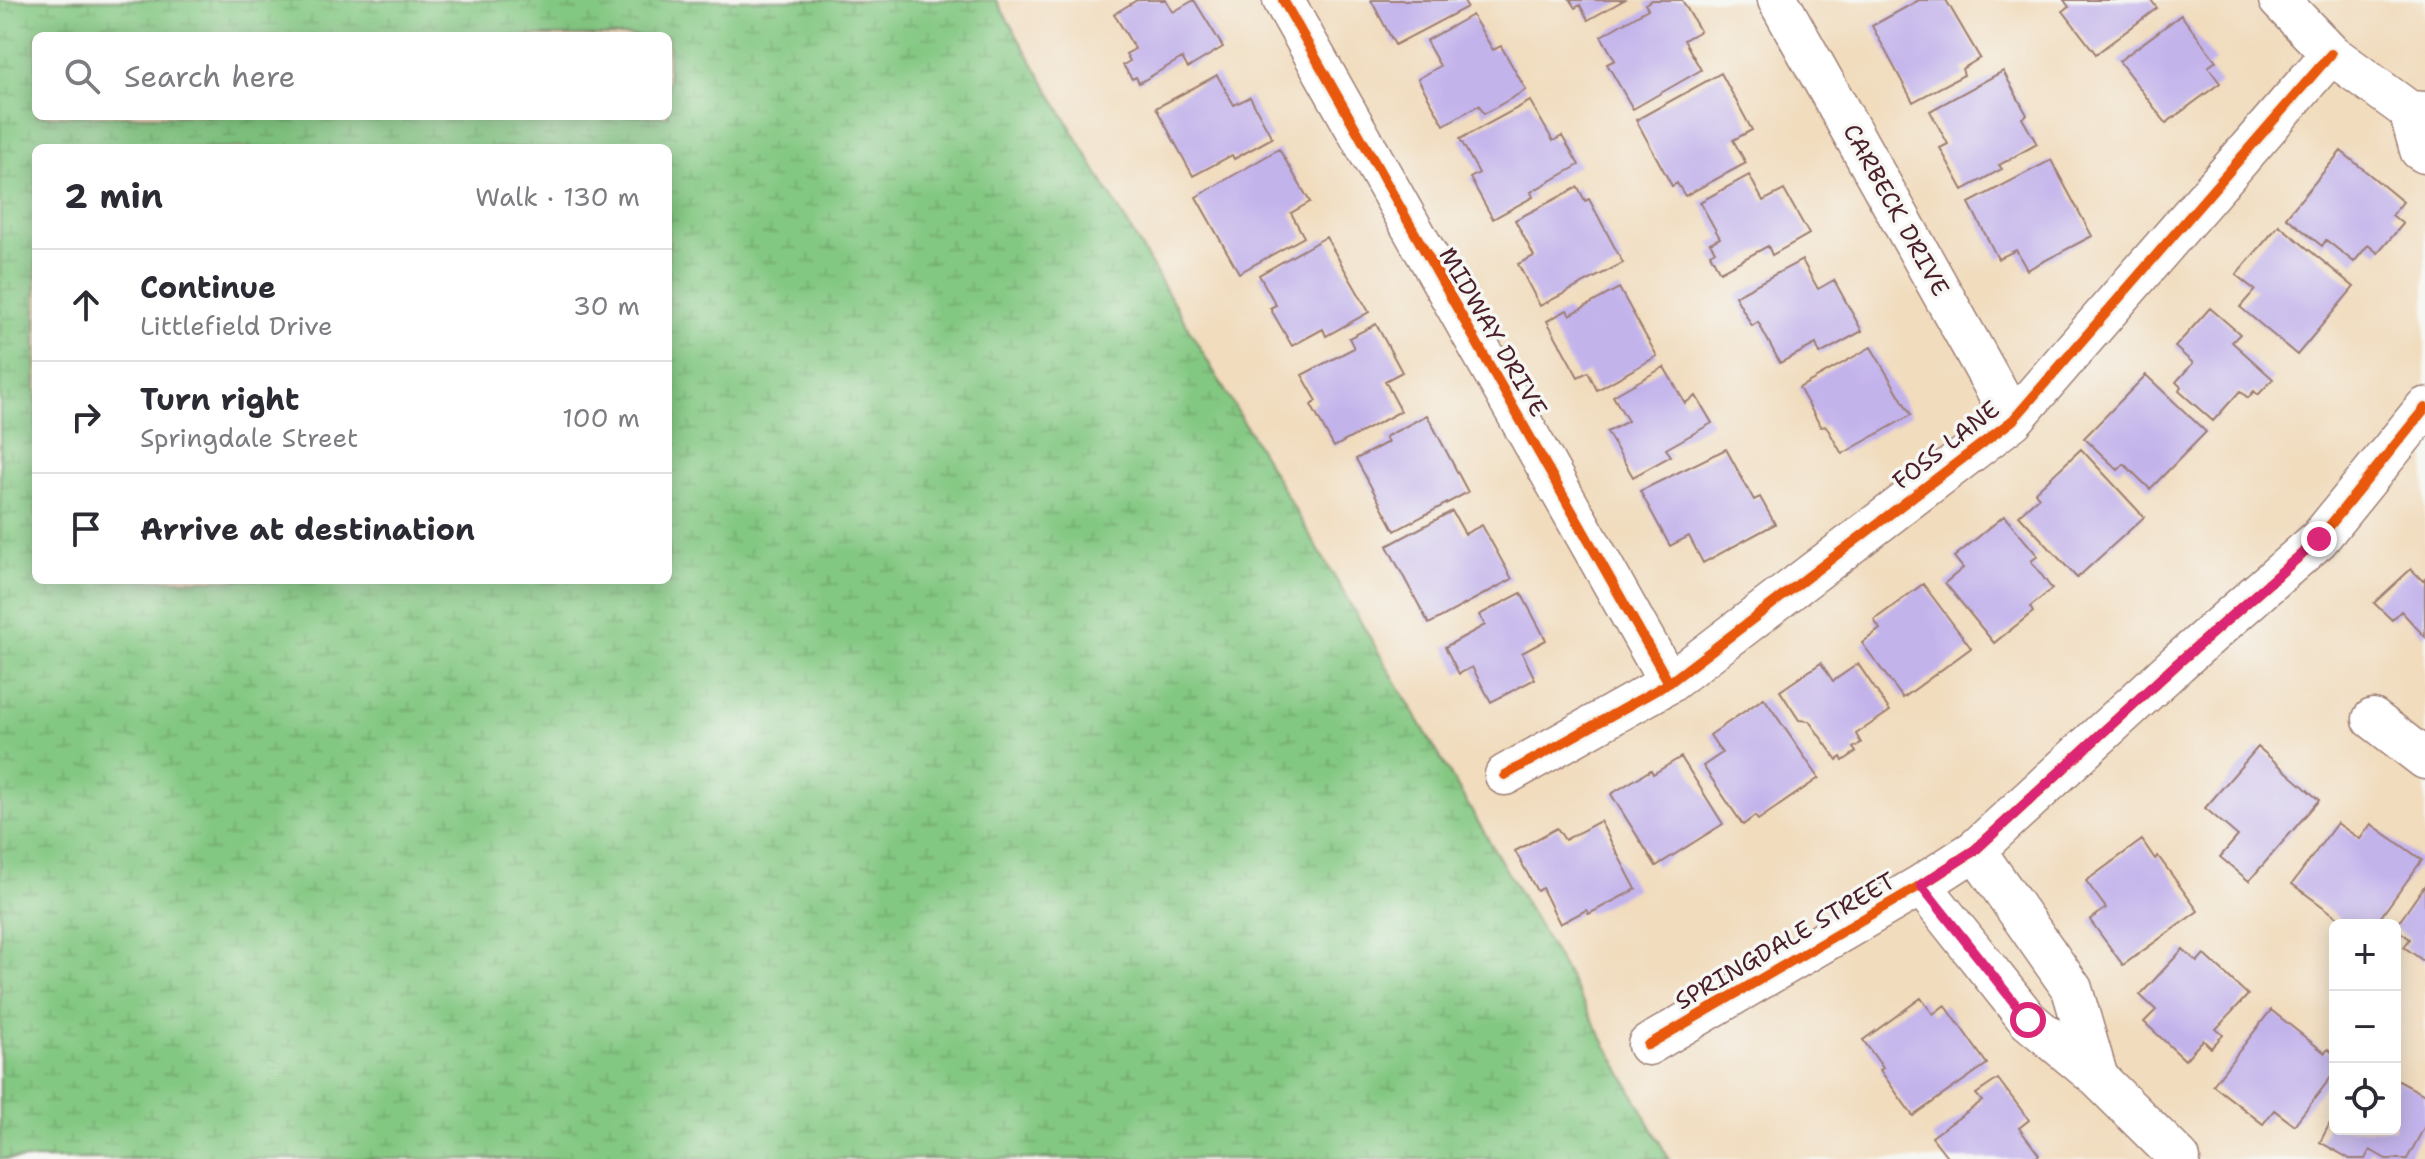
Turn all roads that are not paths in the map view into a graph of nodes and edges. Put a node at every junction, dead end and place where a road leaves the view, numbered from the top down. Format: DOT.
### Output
graph roads {
  1 [pos="1283,0"];
  2 [pos="1778,0"];
  3 [pos="2279,0"];
  4 [pos="2331,54"];
  5 [pos="2417,112"];
  6 [pos="2425,153"];
  7 [pos="2425,408"];
  8 [pos="2013,420"];
  9 [pos="1669,683"];
  10 [pos="2373,719"];
  11 [pos="2425,759"];
  12 [pos="1505,775"];
  13 [pos="1975,850"];
  14 [pos="1921,885"];
  15 [pos="1648,1045"];
  16 [pos="2098,1078"];
  17 [pos="2180,1159"];
  1 -- 9 [label="street, MIDWAY DRIVE"];
  2 -- 8 [label="street, CARBECK DRIVE"];
  3 -- 4 [label="street"];
  4 -- 5 [label="street"];
  4 -- 8 [label="street, FOSS LANE"];
  5 -- 6 [label="street"];
  7 -- 13 [label="street, SPRINGDALE STREET"];
  8 -- 9 [label="street, FOSS LANE"];
  9 -- 12 [label="street, FOSS LANE"];
  10 -- 11 [label="street"];
  13 -- 14 [label="street, SPRINGDALE STREET"];
  13 -- 16 [label="street"];
  14 -- 15 [label="street, SPRINGDALE STREET"];
  14 -- 16 [label="street"];
  16 -- 17 [label="street"];
}
